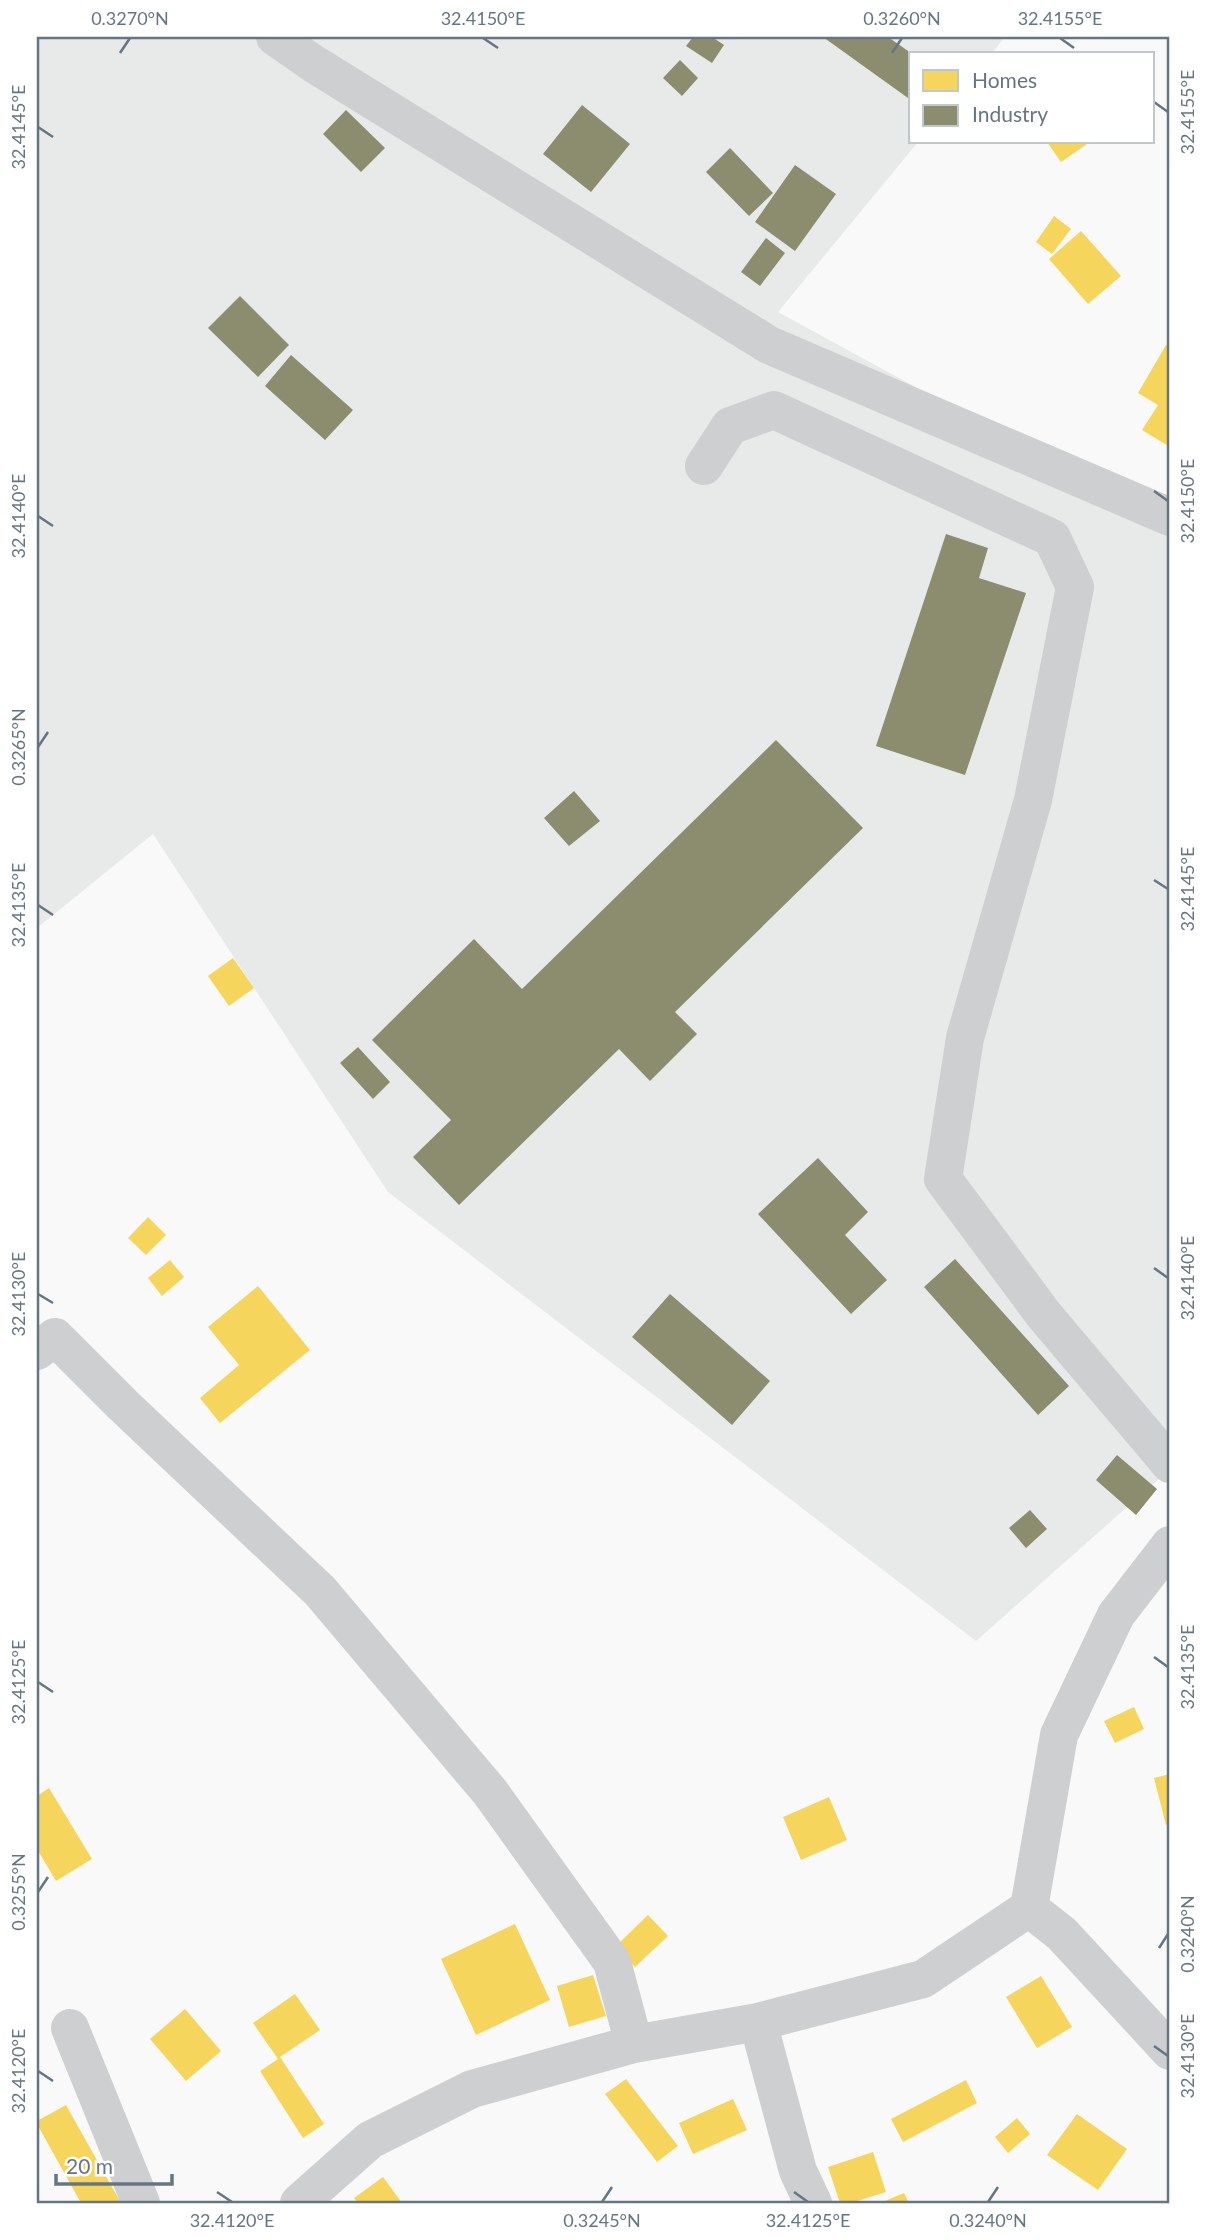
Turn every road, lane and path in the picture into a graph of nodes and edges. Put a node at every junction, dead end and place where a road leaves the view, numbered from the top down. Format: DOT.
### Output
graph roads {
  1 [pos="275,37"];
  2 [pos="704,466"];
  3 [pos="1170,517"];
  4 [pos="43,1335"];
  5 [pos="1170,1464"];
  6 [pos="1170,1545"];
  7 [pos="1029,1908"];
  8 [pos="758,2022"];
  9 [pos="70,2028"];
  10 [pos="634,2044"];
  11 [pos="1170,2049"];
  12 [pos="141,2203"];
  13 [pos="299,2203"];
  14 [pos="813,2203"];
  1 -- 3 [label="street"];
  2 -- 5 [label="street"];
  4 -- 10 [label="street"];
  6 -- 7 [label="street"];
  7 -- 8 [label="street"];
  7 -- 11 [label="street"];
  8 -- 10 [label="street"];
  8 -- 14 [label="street"];
  9 -- 12 [label="street"];
  10 -- 13 [label="street"];
}
